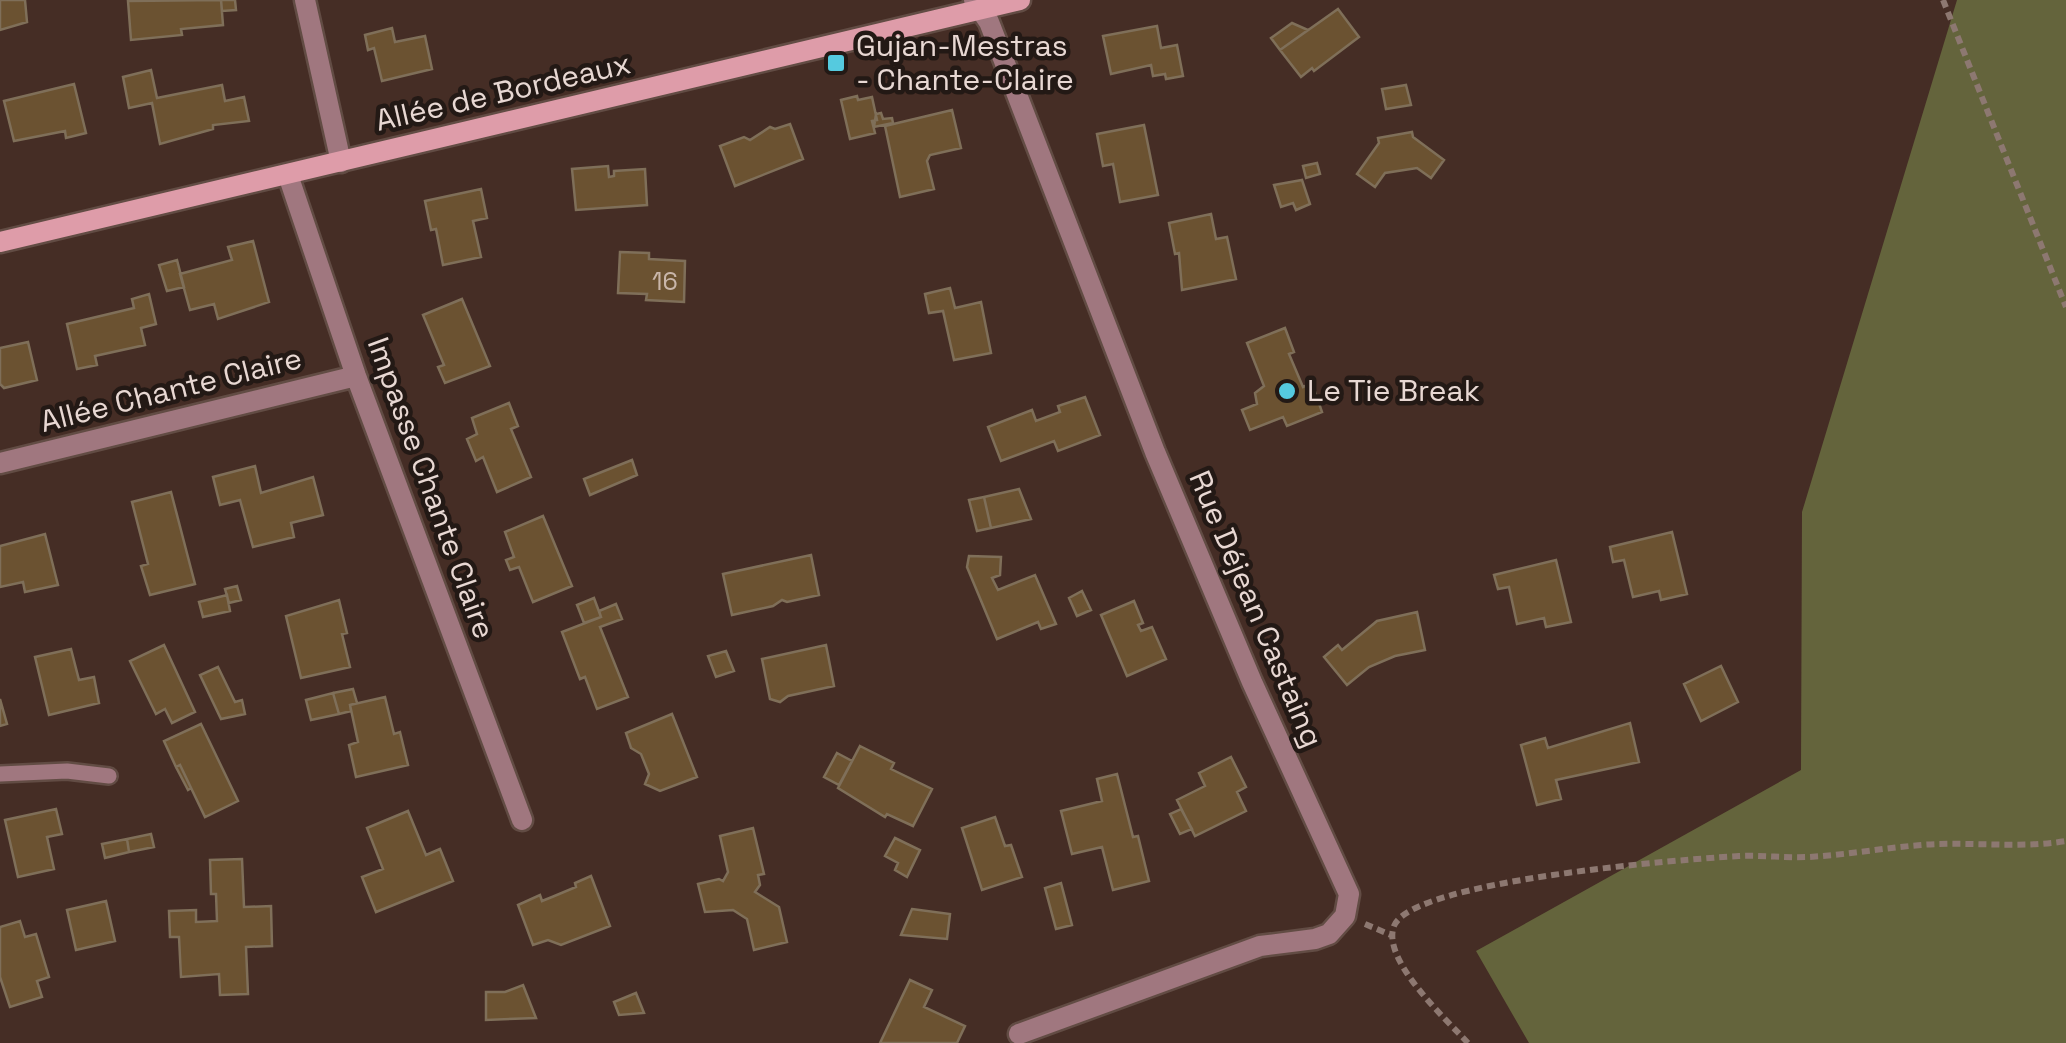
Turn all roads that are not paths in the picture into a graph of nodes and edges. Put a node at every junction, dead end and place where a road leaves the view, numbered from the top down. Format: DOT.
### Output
graph roads {
  1 [pos="305,0"];
  2 [pos="1020,0"];
  3 [pos="977,4"];
  4 [pos="341,162"];
  5 [pos="288,174"];
  6 [pos="0,242"];
  7 [pos="356,376"];
  8 [pos="0,463"];
  9 [pos="0,774"];
  10 [pos="109,776"];
  11 [pos="522,820"];
  12 [pos="1019,1034"];
  1 -- 4 [label="street"];
  2 -- 3 [label="main road, Allée de Bordeaux"];
  3 -- 4 [label="main road, Allée de Bordeaux"];
  3 -- 12 [label="street, Rue Déjean Castaing"];
  4 -- 5 [label="main road, Allée de Bordeaux"];
  5 -- 6 [label="main road, Allée de Bordeaux"];
  5 -- 7 [label="street, Impasse Chante Claire"];
  7 -- 8 [label="street, Allée Chante Claire"];
  7 -- 11 [label="street, Impasse Chante Claire"];
  9 -- 10 [label="lane"];
}
